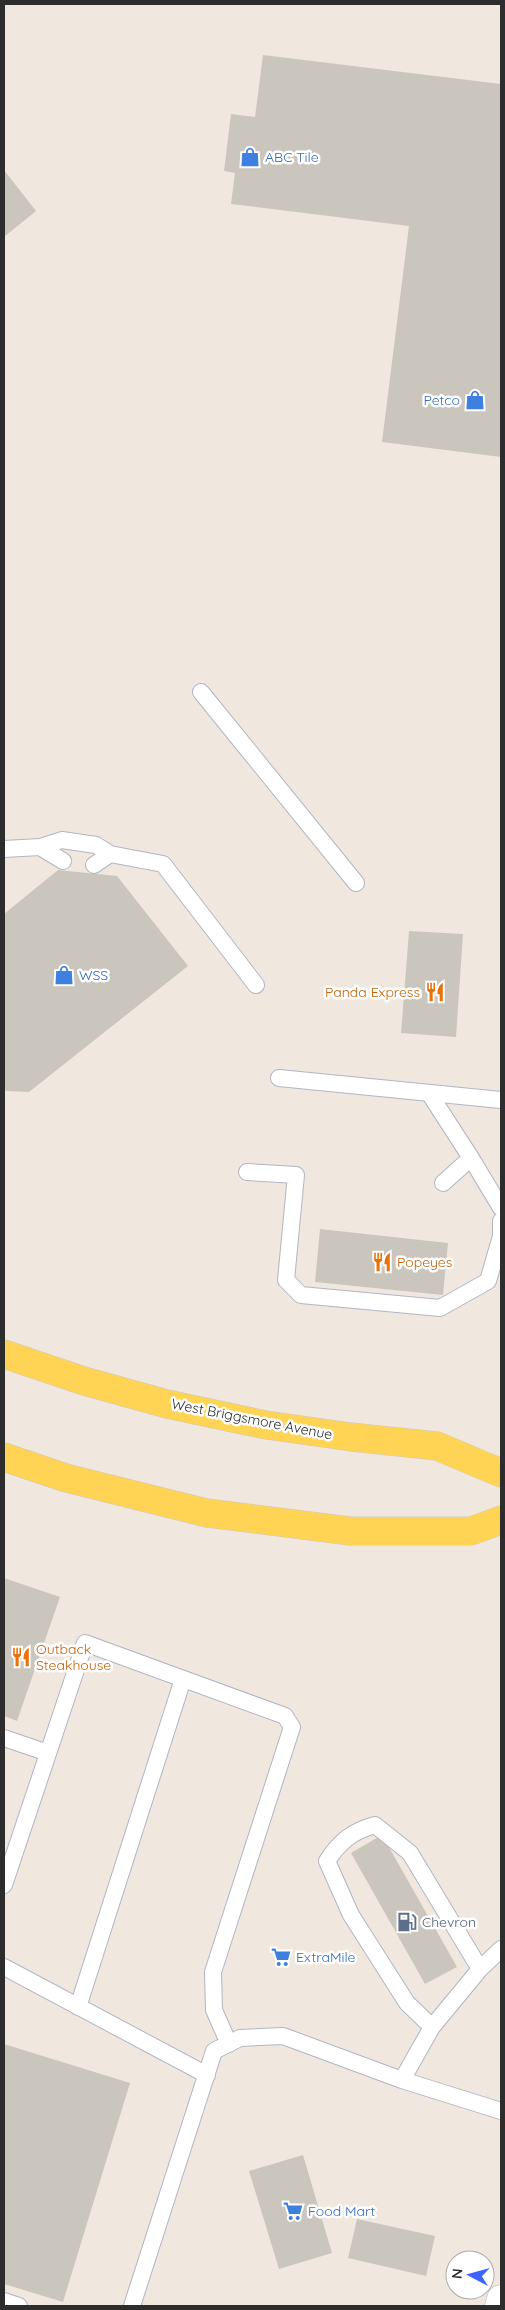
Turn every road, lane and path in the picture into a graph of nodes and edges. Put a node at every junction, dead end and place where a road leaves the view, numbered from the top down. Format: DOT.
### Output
graph roads {
  1 [pos="202,692"];
  2 [pos="40,847"];
  3 [pos="4,849"];
  4 [pos="110,854"];
  5 [pos="63,861"];
  6 [pos="94,865"];
  7 [pos="356,884"];
  8 [pos="256,985"];
  9 [pos="278,1078"];
  10 [pos="429,1093"];
  11 [pos="501,1100"];
  12 [pos="471,1158"];
  13 [pos="247,1172"];
  14 [pos="443,1183"];
  15 [pos="501,1208"];
  16 [pos="501,1221"];
  17 [pos="4,1354"];
  18 [pos="4,1457"];
  19 [pos="501,1473"];
  20 [pos="501,1520"];
  21 [pos="184,1679"];
  22 [pos="4,1738"];
  23 [pos="48,1753"];
  24 [pos="4,1885"];
  25 [pos="501,1950"];
  26 [pos="4,1967"];
  27 [pos="480,1969"];
  28 [pos="78,2007"];
  29 [pos="432,2027"];
  30 [pos="229,2044"];
  31 [pos="207,2075"];
  32 [pos="402,2080"];
  33 [pos="501,2111"];
  34 [pos="501,2299"];
  35 [pos="4,2301"];
  36 [pos="19,2306"];
  37 [pos="132,2306"];
  38 [pos="499,2306"];
  1 -- 7 [label="lane"];
  2 -- 3 [label="lane"];
  2 -- 4 [label="lane"];
  2 -- 5 [label="lane"];
  4 -- 6 [label="lane"];
  4 -- 8 [label="lane"];
  9 -- 10 [label="lane"];
  10 -- 11 [label="lane"];
  10 -- 12 [label="lane"];
  12 -- 14 [label="lane"];
  12 -- 15 [label="lane"];
  13 -- 16 [label="lane"];
  17 -- 19 [label="main road, West Briggsmore Avenue"];
  18 -- 20 [label="main road"];
  21 -- 23 [label="lane"];
  21 -- 28 [label="lane"];
  21 -- 30 [label="lane"];
  22 -- 23 [label="lane"];
  23 -- 24 [label="lane"];
  25 -- 27 [label="lane"];
  26 -- 28 [label="lane"];
  27 -- 29 [label="lane"];
  27 -- 29 [label="lane"];
  28 -- 31 [label="lane"];
  29 -- 32 [label="lane"];
  30 -- 31 [label="lane"];
  30 -- 32 [label="lane"];
  31 -- 37 [label="lane"];
  32 -- 33 [label="lane"];
  34 -- 38 [label="main road"];
  35 -- 36 [label="lane"];
}
